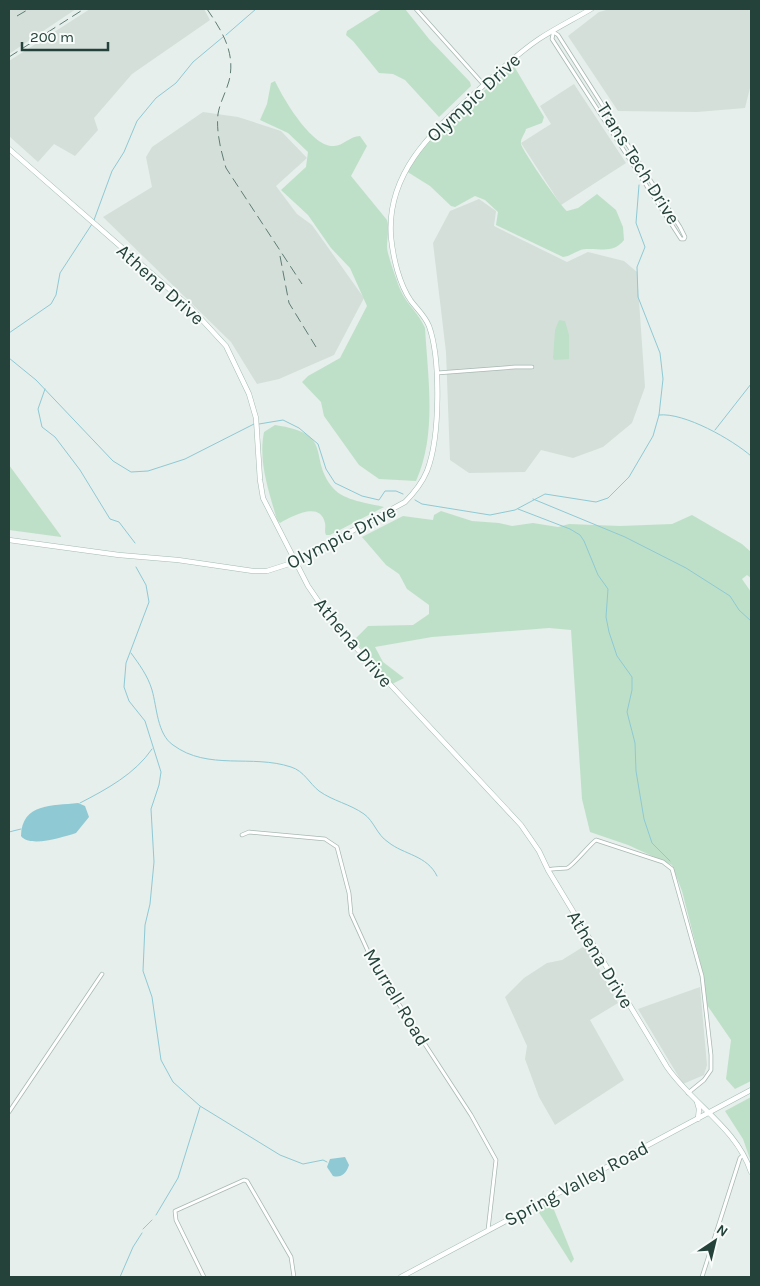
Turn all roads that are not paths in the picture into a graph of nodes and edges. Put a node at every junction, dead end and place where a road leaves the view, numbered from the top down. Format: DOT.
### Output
graph roads {
  1 [pos="416,9"];
  2 [pos="591,9"];
  3 [pos="552,32"];
  4 [pos="484,85"];
  5 [pos="622,134"];
  6 [pos="617,137"];
  7 [pos="9,149"];
  8 [pos="644,168"];
  9 [pos="638,171"];
  10 [pos="665,202"];
  11 [pos="660,205"];
  12 [pos="532,367"];
  13 [pos="437,373"];
  14 [pos="9,540"];
  15 [pos="295,562"];
  16 [pos="242,835"];
  17 [pos="548,870"];
  18 [pos="102,974"];
  19 [pos="751,1090"];
  20 [pos="687,1094"];
  21 [pos="696,1101"];
  22 [pos="721,1106"];
  23 [pos="9,1112"];
  24 [pos="709,1113"];
  25 [pos="698,1118"];
  26 [pos="717,1120"];
  27 [pos="744,1154"];
  28 [pos="751,1172"];
  29 [pos="488,1230"];
  30 [pos="204,1277"];
  31 [pos="294,1277"];
  32 [pos="403,1277"];
  33 [pos="702,1277"];
  1 -- 4 [label="street"];
  2 -- 3 [label="street, Olympic Drive"];
  3 -- 4 [label="street, Olympic Drive"];
  3 -- 5 [label="street, Trans Tech Drive"];
  3 -- 6 [label="street, Trans Tech Drive"];
  4 -- 13 [label="street, Olympic Drive"];
  5 -- 6 [label="street"];
  5 -- 8 [label="street, Trans Tech Drive"];
  6 -- 9 [label="street, Trans Tech Drive"];
  7 -- 15 [label="street, Athena Drive"];
  8 -- 9 [label="street"];
  8 -- 10 [label="street, Trans Tech Drive"];
  9 -- 11 [label="street, Trans Tech Drive"];
  10 -- 11 [label="street"];
  10 -- 11 [label="street, Trans Tech Drive"];
  12 -- 13 [label="street"];
  13 -- 15 [label="street, Olympic Drive"];
  14 -- 15 [label="street, Olympic Drive"];
  15 -- 17 [label="street, Athena Drive"];
  16 -- 29 [label="street, Murrell Road"];
  17 -- 20 [label="street, Athena Drive"];
  17 -- 20 [label="street"];
  18 -- 23 [label="street"];
  19 -- 22 [label="street, Spring Valley Road"];
  20 -- 21 [label="street, Athena Drive"];
  21 -- 24 [label="street, Athena Drive"];
  21 -- 25 [label="street"];
  22 -- 24 [label="street, Spring Valley Road"];
  22 -- 26 [label="street"];
  24 -- 25 [label="street, Spring Valley Road"];
  24 -- 26 [label="street, Athena Drive"];
  25 -- 29 [label="street, Spring Valley Road"];
  26 -- 27 [label="street, Athena Drive"];
  27 -- 28 [label="street, Athena Drive"];
  27 -- 33 [label="street"];
  29 -- 32 [label="street, Spring Valley Road"];
  30 -- 31 [label="street"];
}
